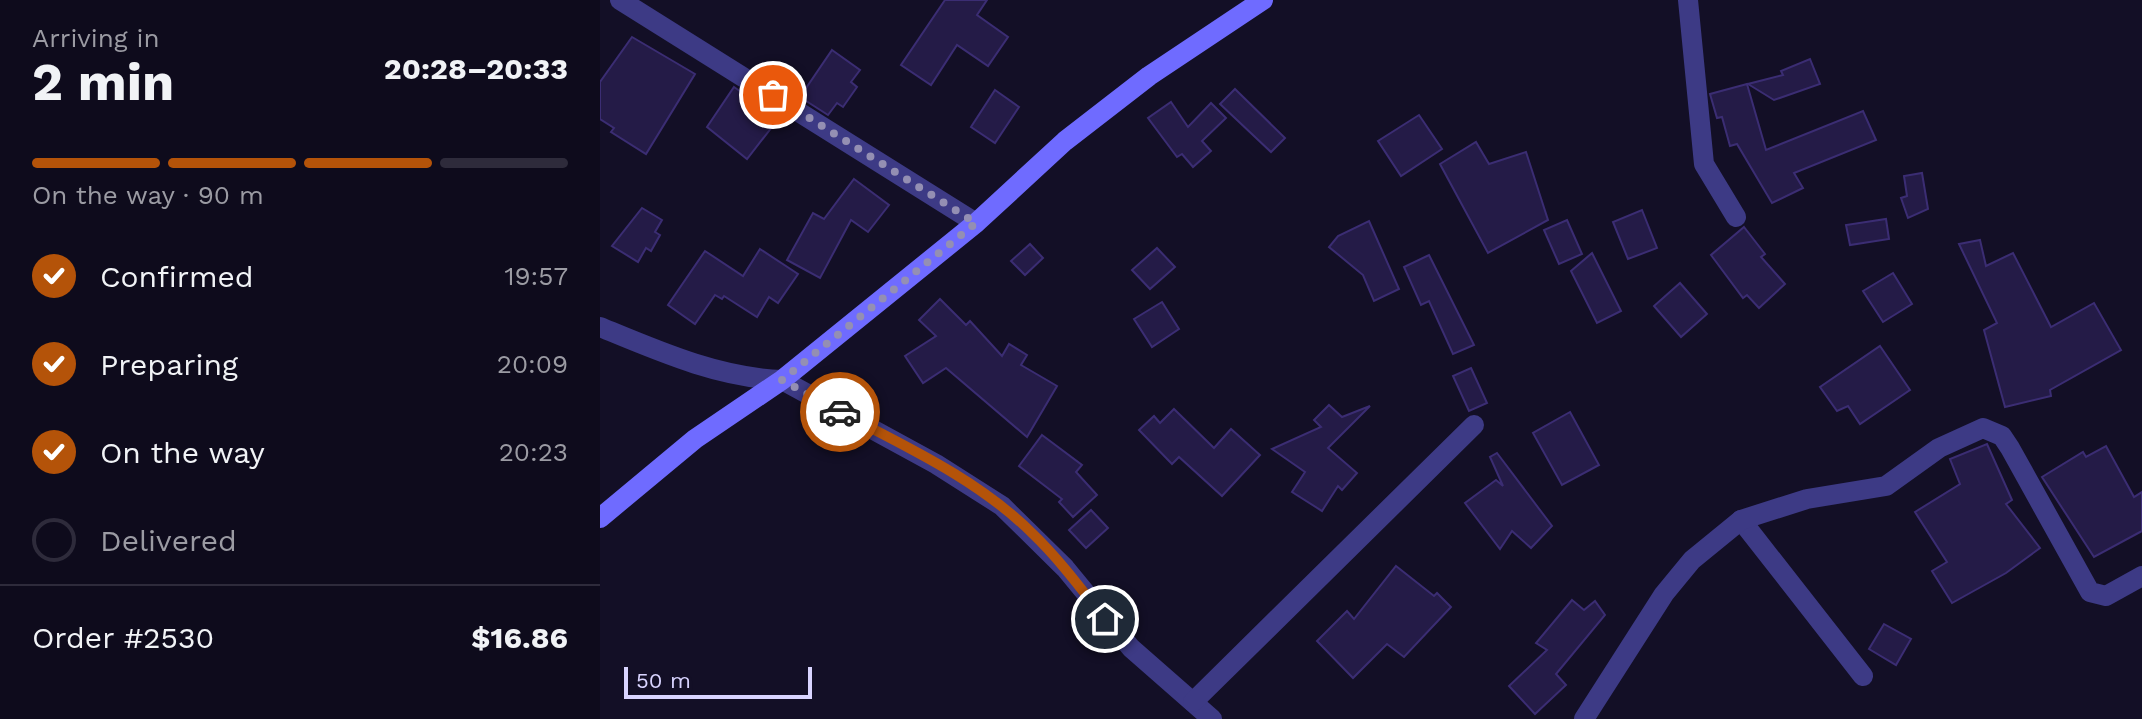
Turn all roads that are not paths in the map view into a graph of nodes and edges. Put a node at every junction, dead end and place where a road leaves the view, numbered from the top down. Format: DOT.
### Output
graph roads {
  1 [pos="620,0"];
  2 [pos="1263,0"];
  3 [pos="1688,0"];
  4 [pos="1736,217"];
  5 [pos="976,223"];
  6 [pos="600,327"];
  7 [pos="782,380"];
  8 [pos="1474,425"];
  9 [pos="600,518"];
  10 [pos="1741,520"];
  11 [pos="2142,576"];
  12 [pos="1863,676"];
  13 [pos="1193,702"];
  14 [pos="1212,719"];
  15 [pos="1584,719"];
  1 -- 5 [label="street"];
  2 -- 5 [label="street"];
  3 -- 4 [label="street"];
  5 -- 7 [label="street"];
  6 -- 7 [label="street"];
  7 -- 9 [label="street"];
  7 -- 13 [label="street"];
  8 -- 13 [label="street"];
  10 -- 11 [label="street"];
  10 -- 12 [label="street"];
  10 -- 15 [label="street"];
  13 -- 14 [label="street"];
}
